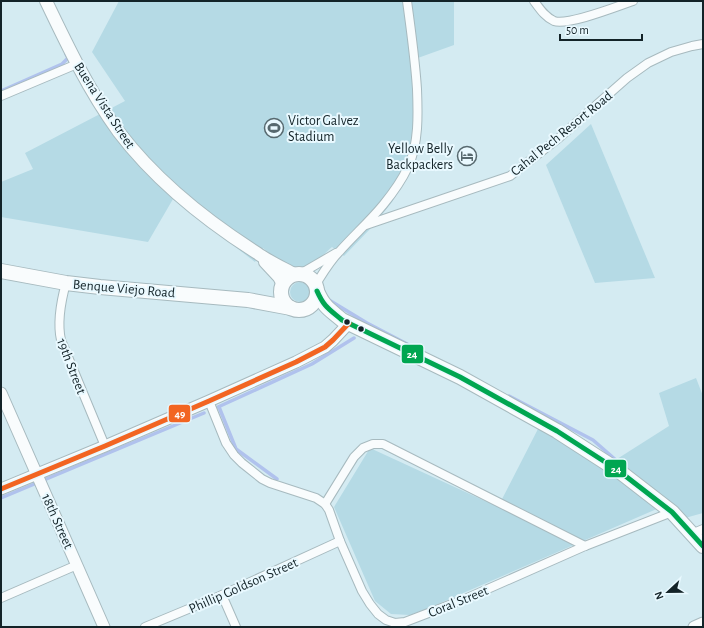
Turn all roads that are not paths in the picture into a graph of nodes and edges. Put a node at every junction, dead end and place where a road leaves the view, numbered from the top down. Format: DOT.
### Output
graph roads {
  1 [pos="46,1"];
  2 [pos="407,1"];
  3 [pos="534,1"];
  4 [pos="633,1"];
  5 [pos="703,44"];
  6 [pos="77,64"];
  7 [pos="1,96"];
  8 [pos="366,225"];
  9 [pos="338,252"];
  10 [pos="257,254"];
  11 [pos="1,271"];
  12 [pos="297,274"];
  13 [pos="66,283"];
  14 [pos="282,286"];
  15 [pos="317,288"];
  16 [pos="248,300"];
  17 [pos="294,309"];
  18 [pos="346,321"];
  19 [pos="1,392"];
  20 [pos="209,401"];
  21 [pos="105,446"];
  22 [pos="37,474"];
  23 [pos="1,489"];
  24 [pos="325,504"];
  25 [pos="672,512"];
  26 [pos="697,531"];
  27 [pos="340,541"];
  28 [pos="585,546"];
  29 [pos="703,546"];
  30 [pos="77,565"];
  31 [pos="222,595"];
  32 [pos="1,598"];
  33 [pos="703,623"];
  34 [pos="104,627"];
  35 [pos="145,627"];
  36 [pos="236,627"];
  37 [pos="694,627"];
  1 -- 6 [label="main road, Buena Vista Street"];
  2 -- 8 [label="street"];
  3 -- 4 [label="street"];
  5 -- 8 [label="street, Cahal Pech Resort Road"];
  6 -- 7 [label="street"];
  6 -- 10 [label="main road, Buena Vista Street"];
  8 -- 9 [label="street"];
  9 -- 12 [label="street"];
  9 -- 15 [label="street"];
  10 -- 12 [label="main road, Buena Vista Street"];
  10 -- 14 [label="main road, Buena Vista Street"];
  11 -- 13 [label="highway, Benque Viejo Road"];
  12 -- 14 [label="highway"];
  12 -- 15 [label="highway"];
  13 -- 16 [label="highway, Benque Viejo Road"];
  13 -- 21 [label="street, 19th Street"];
  14 -- 16 [label="highway, Benque Viejo Road"];
  14 -- 17 [label="highway"];
  15 -- 17 [label="highway"];
  15 -- 18 [label="highway"];
  16 -- 17 [label="highway, Benque Viejo Road"];
  17 -- 18 [label="highway, Benque Viejo Road"];
  18 -- 20 [label="street"];
  18 -- 25 [label="highway"];
  19 -- 22 [label="street, 18th Street"];
  20 -- 21 [label="street"];
  20 -- 24 [label="street"];
  21 -- 22 [label="street"];
  22 -- 23 [label="street"];
  22 -- 30 [label="street, 18th Street"];
  24 -- 27 [label="street, Coral Street"];
  24 -- 28 [label="street"];
  25 -- 26 [label="highway"];
  25 -- 28 [label="street, Coral Street"];
  26 -- 29 [label="highway"];
  27 -- 28 [label="street, Coral Street"];
  27 -- 31 [label="street, Phillip Goldson Street"];
  30 -- 32 [label="street"];
  30 -- 34 [label="street, 18th Street"];
  31 -- 35 [label="street, Phillip Goldson Street"];
  31 -- 36 [label="street"];
  33 -- 37 [label="street"];
}
